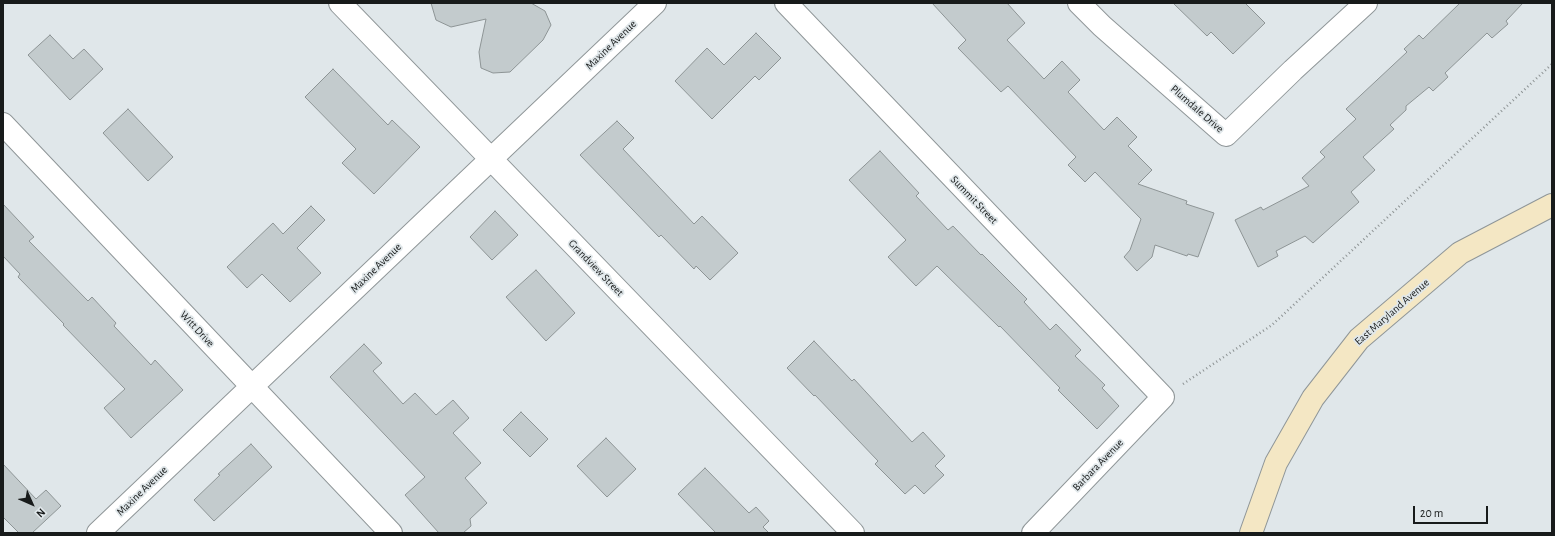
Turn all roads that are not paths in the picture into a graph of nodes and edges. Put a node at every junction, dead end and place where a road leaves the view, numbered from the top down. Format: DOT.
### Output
graph roads {
  1 [pos="340,3"];
  2 [pos="655,3"];
  3 [pos="786,3"];
  4 [pos="1079,3"];
  5 [pos="1366,3"];
  6 [pos="3,124"];
  7 [pos="491,159"];
  8 [pos="1552,205"];
  9 [pos="252,387"];
  10 [pos="1163,397"];
  11 [pos="98,533"];
  12 [pos="391,533"];
  13 [pos="854,533"];
  14 [pos="1033,533"];
  15 [pos="1251,533"];
  1 -- 7 [label="street, Grandview Street"];
  2 -- 7 [label="street, Maxine Avenue"];
  3 -- 10 [label="street, Summit Street"];
  4 -- 5 [label="street, Plumdale Drive"];
  6 -- 9 [label="street, Witt Drive"];
  7 -- 9 [label="street, Maxine Avenue"];
  7 -- 13 [label="street, Grandview Street"];
  8 -- 15 [label="street, East Maryland Avenue"];
  9 -- 11 [label="street, Maxine Avenue"];
  9 -- 12 [label="street, Witt Drive"];
  10 -- 14 [label="street, Barbara Avenue"];
}
